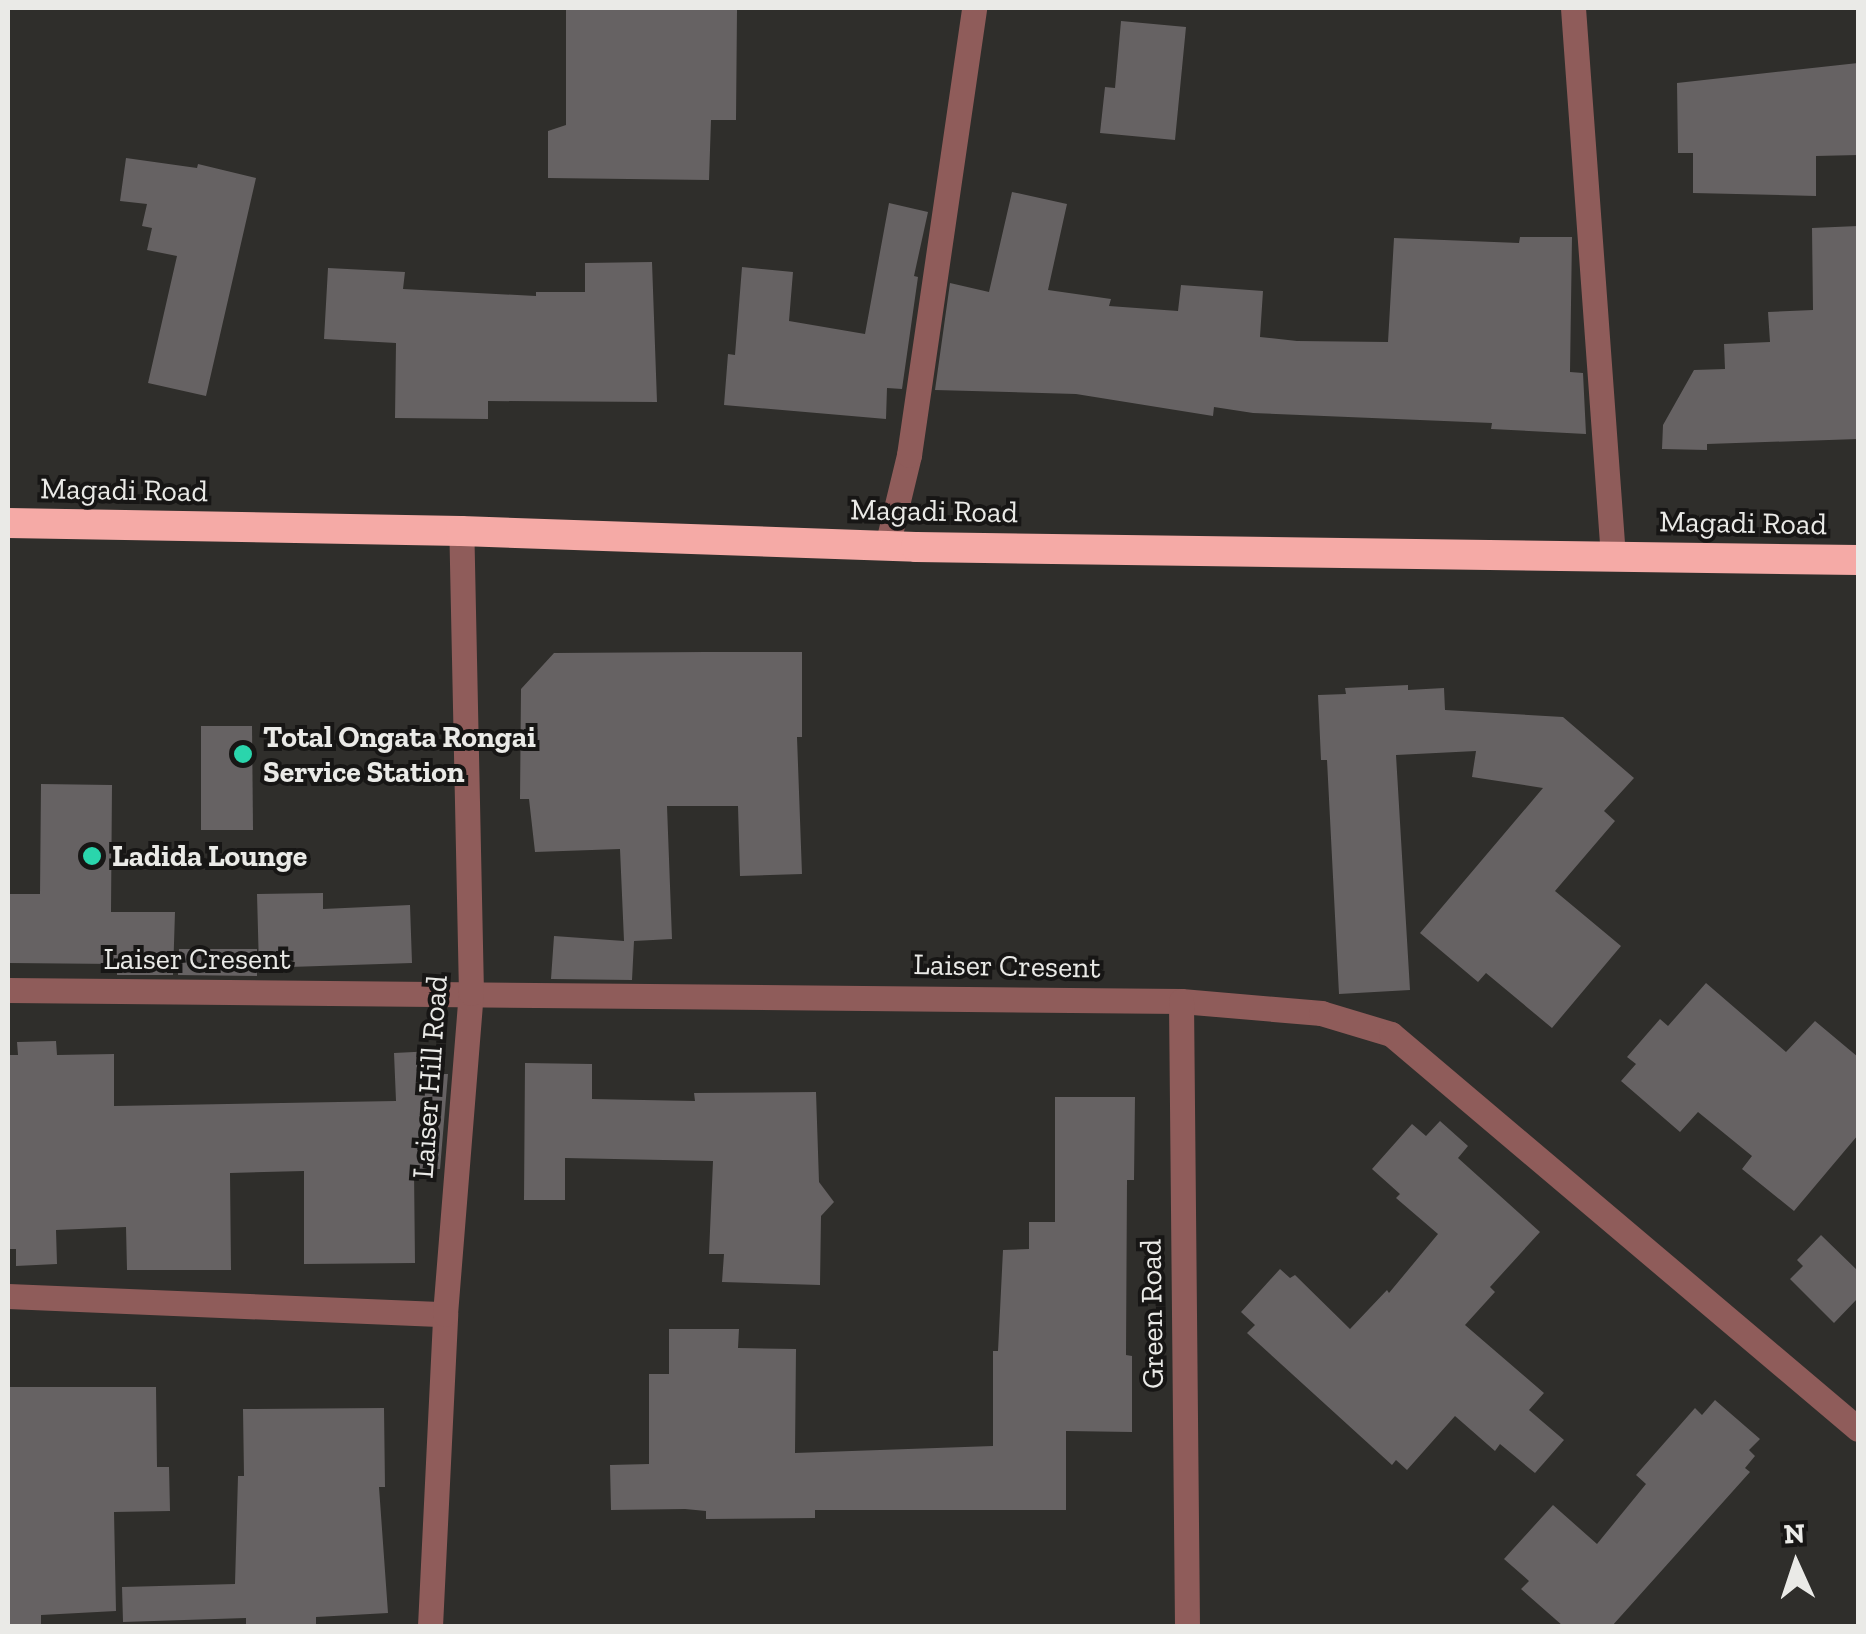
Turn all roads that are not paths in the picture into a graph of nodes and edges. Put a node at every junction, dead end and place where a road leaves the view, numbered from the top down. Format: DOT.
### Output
graph roads {
  1 [pos="974,8"];
  2 [pos="1573,8"];
  3 [pos="8,523"];
  4 [pos="462,531"];
  5 [pos="888,546"];
  6 [pos="1613,556"];
  7 [pos="1858,560"];
  8 [pos="8,990"];
  9 [pos="471,994"];
  10 [pos="1181,1001"];
  11 [pos="8,1296"];
  12 [pos="446,1314"];
  13 [pos="1858,1429"];
  14 [pos="430,1626"];
  15 [pos="1187,1626"];
  1 -- 5 [label="street"];
  2 -- 6 [label="street"];
  3 -- 4 [label="highway, Magadi Road"];
  4 -- 5 [label="highway, Magadi Road"];
  4 -- 9 [label="street, Laiser Hill Road"];
  5 -- 6 [label="highway, Magadi Road"];
  6 -- 7 [label="highway, Magadi Road"];
  8 -- 9 [label="street, Laiser Cresent"];
  9 -- 10 [label="street, Laiser Cresent"];
  9 -- 12 [label="street, Laiser Hill Road"];
  10 -- 13 [label="street, Laiser Cresent"];
  10 -- 15 [label="street, Green Road"];
  11 -- 12 [label="street"];
  12 -- 14 [label="street, Laiser Hill Road"];
}
